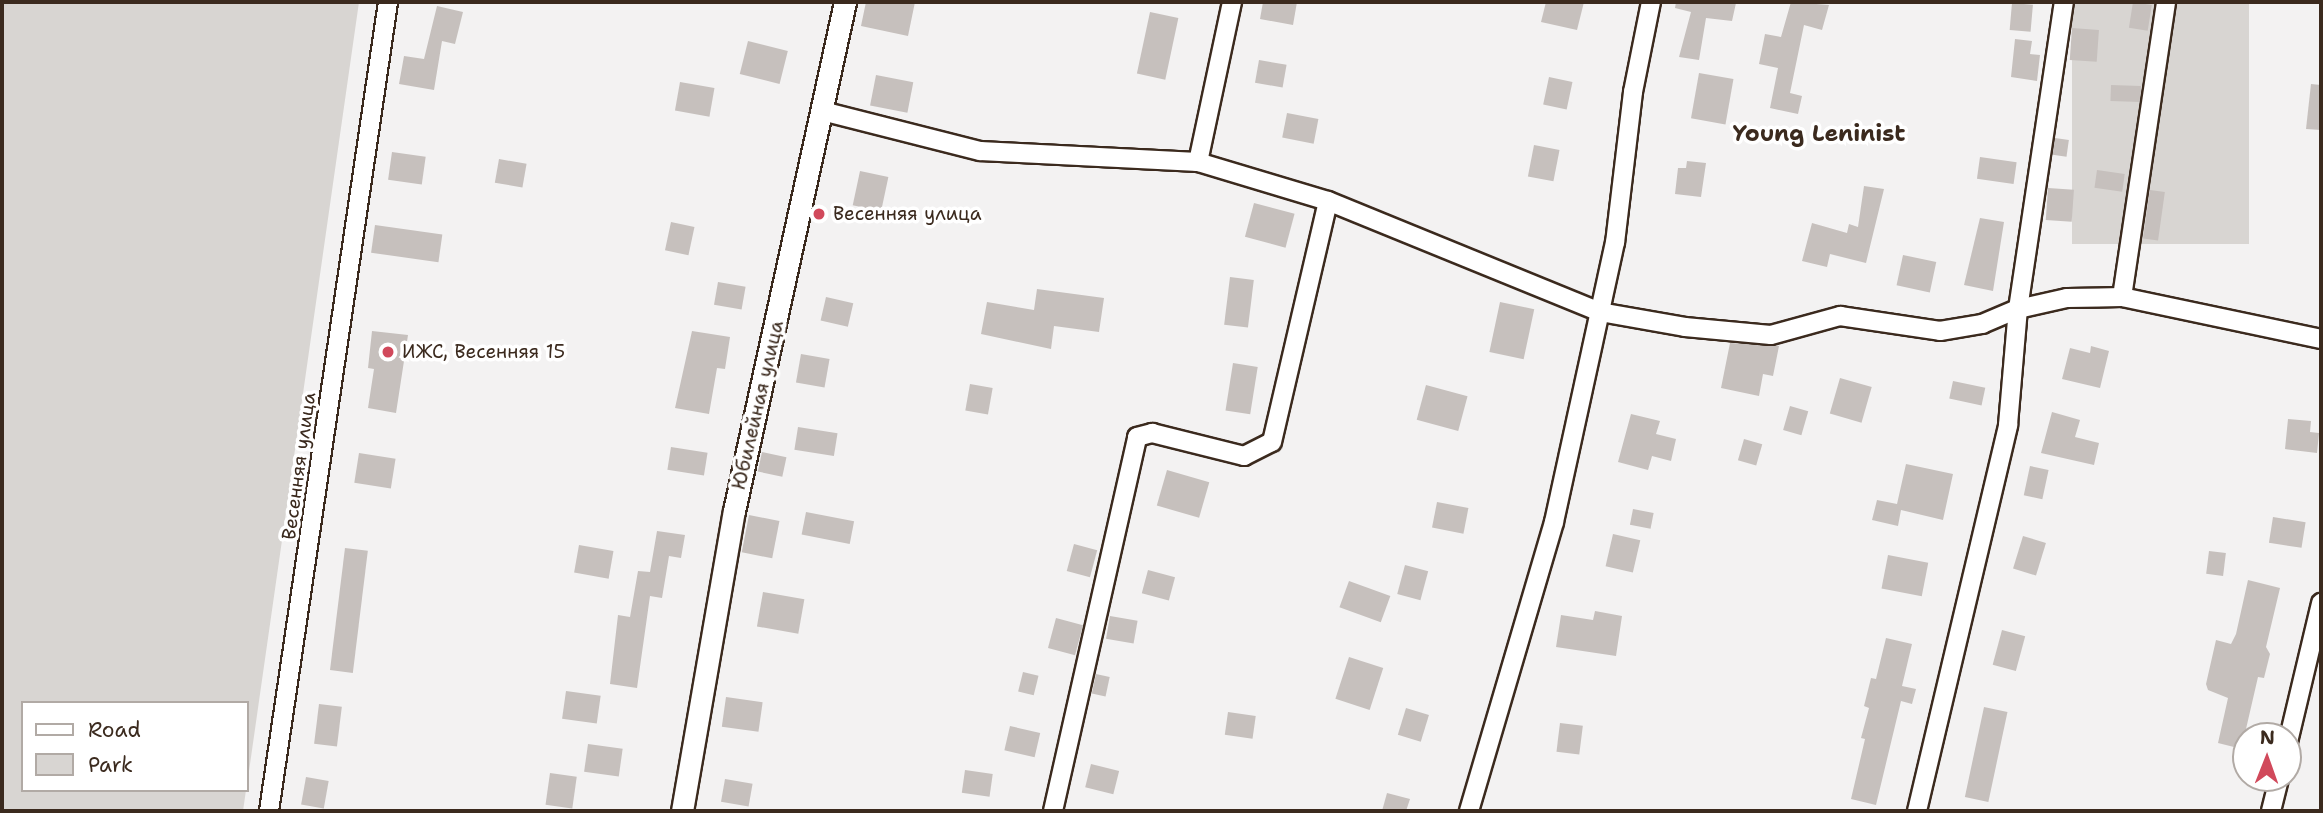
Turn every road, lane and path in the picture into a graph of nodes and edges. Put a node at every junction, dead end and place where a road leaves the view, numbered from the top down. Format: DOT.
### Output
graph roads {
  1 [pos="388,2"];
  2 [pos="845,2"];
  3 [pos="1232,2"];
  4 [pos="1651,2"];
  5 [pos="2064,2"];
  6 [pos="2166,2"];
  7 [pos="822,111"];
  8 [pos="1198,162"];
  9 [pos="1328,201"];
  10 [pos="2122,298"];
  11 [pos="2018,309"];
  12 [pos="1600,312"];
  13 [pos="2321,339"];
  14 [pos="2321,603"];
  15 [pos="2293,722"];
  16 [pos="2276,792"];
  17 [pos="268,811"];
  18 [pos="682,811"];
  19 [pos="1053,811"];
  20 [pos="1469,811"];
  21 [pos="1917,811"];
  22 [pos="2271,811"];
  1 -- 17 [label="street, Весенняя улица"];
  2 -- 7 [label="street, Юбилейная улица"];
  3 -- 8 [label="street"];
  4 -- 12 [label="street"];
  5 -- 11 [label="street"];
  6 -- 10 [label="street"];
  7 -- 8 [label="street"];
  7 -- 18 [label="street, Юбилейная улица"];
  8 -- 9 [label="street"];
  9 -- 12 [label="street"];
  9 -- 19 [label="street"];
  10 -- 11 [label="street"];
  10 -- 13 [label="street"];
  11 -- 12 [label="street"];
  11 -- 21 [label="street"];
  12 -- 20 [label="street"];
  14 -- 15 [label="street"];
  16 -- 22 [label="street"];
}
